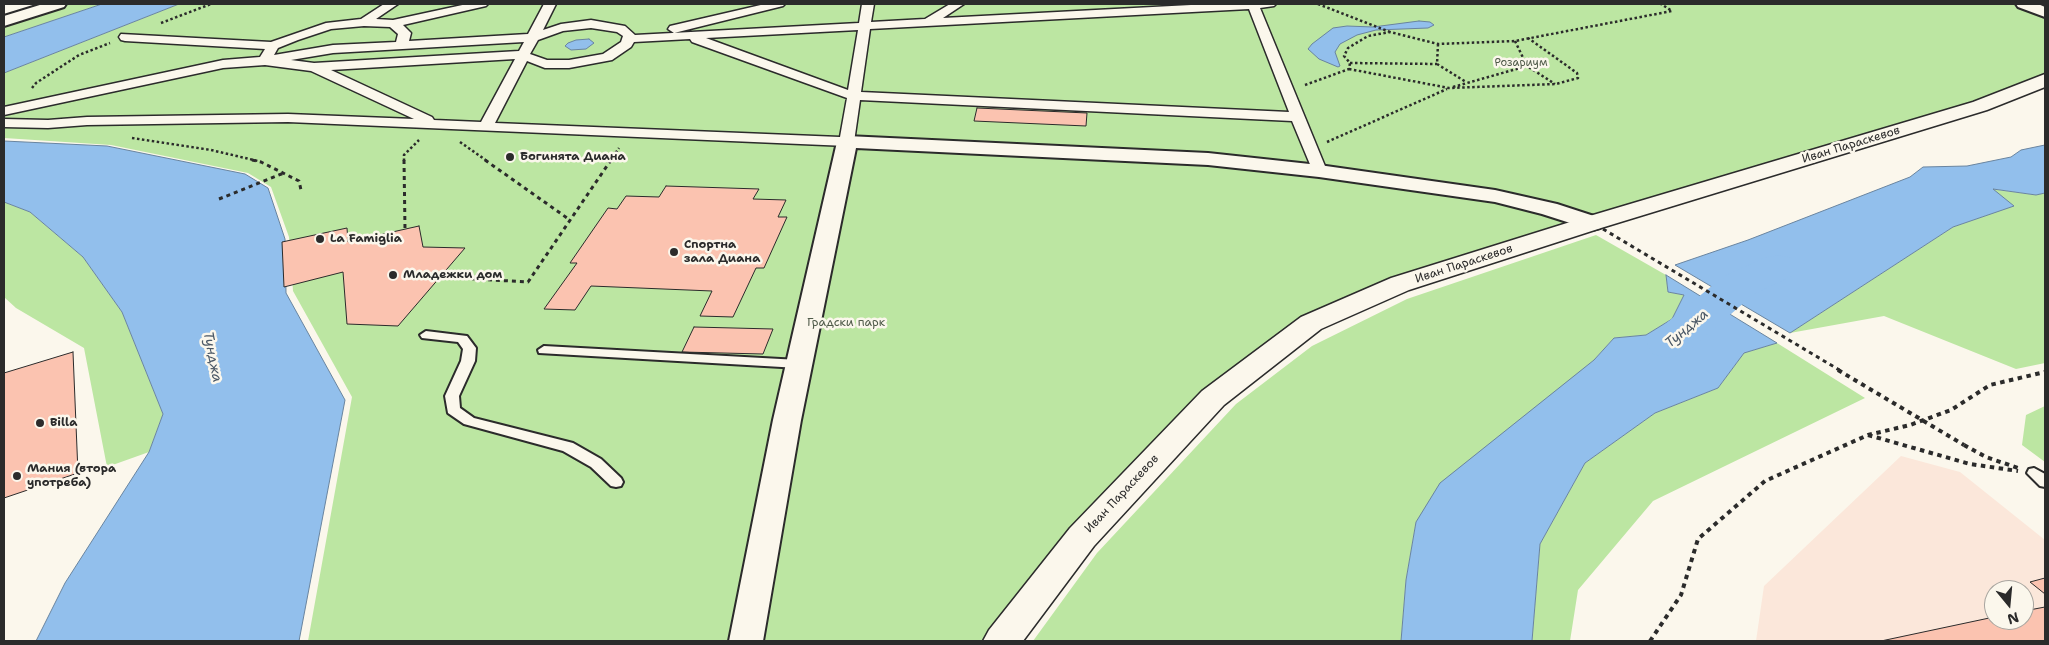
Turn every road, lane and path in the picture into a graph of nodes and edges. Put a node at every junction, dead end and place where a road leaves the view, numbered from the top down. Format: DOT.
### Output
graph roads {
  1 [pos="58,4"];
  2 [pos="211,4"];
  3 [pos="392,4"];
  4 [pos="482,4"];
  5 [pos="550,4"];
  6 [pos="779,4"];
  7 [pos="868,4"];
  8 [pos="958,4"];
  9 [pos="1144,4"];
  10 [pos="1253,4"];
  11 [pos="1270,4"];
  12 [pos="1318,4"];
  13 [pos="1661,4"];
  14 [pos="2024,4"];
  15 [pos="4,7"];
  16 [pos="1189,8"];
  17 [pos="2045,12"];
  18 [pos="29,13"];
  19 [pos="4,21"];
  20 [pos="364,22"];
  21 [pos="927,23"];
  22 [pos="393,24"];
  23 [pos="864,26"];
  24 [pos="1390,32"];
  25 [pos="689,36"];
  26 [pos="125,37"];
  27 [pos="531,38"];
  28 [pos="1528,38"];
  29 [pos="630,39"];
  30 [pos="1515,41"];
  31 [pos="1438,44"];
  32 [pos="401,45"];
  33 [pos="273,46"];
  34 [pos="522,55"];
  35 [pos="266,61"];
  36 [pos="1350,63"];
  37 [pos="1437,64"];
  38 [pos="314,66"];
  39 [pos="1527,66"];
  40 [pos="1349,69"];
  41 [pos="2045,80"];
  42 [pos="1466,82"];
  43 [pos="1556,84"];
  44 [pos="1449,88"];
  45 [pos="1288,92"];
  46 [pos="853,96"];
  47 [pos="10,109"];
  48 [pos="1297,117"];
  49 [pos="4,123"];
  50 [pos="435,124"];
  51 [pos="486,126"];
  52 [pos="630,133"];
  53 [pos="123,137"];
  54 [pos="847,142"];
  55 [pos="1311,150"];
  56 [pos="404,155"];
  57 [pos="1319,171"];
  58 [pos="284,173"];
  59 [pos="300,190"];
  60 [pos="219,199"];
  61 [pos="570,220"];
  62 [pos="1600,228"];
  63 [pos="405,229"];
  64 [pos="440,278"];
  65 [pos="426,335"];
  66 [pos="544,350"];
  67 [pos="799,364"];
  68 [pos="2045,372"];
  69 [pos="1868,435"];
  70 [pos="2040,477"];
  71 [pos="616,482"];
  72 [pos="746,641"];
  73 [pos="1002,641"];
  74 [pos="1650,641"];
  1 -- 18 [label="street"];
  2 -- 26 [label="path"];
  3 -- 20 [label="street"];
  4 -- 22 [label="street"];
  5 -- 27 [label="street"];
  6 -- 29 [label="street"];
  7 -- 23 [label="street"];
  8 -- 21 [label="street"];
  9 -- 16 [label="street"];
  10 -- 11 [label="street"];
  10 -- 16 [label="street"];
  10 -- 45 [label="street"];
  12 -- 24 [label="path"];
  13 -- 28 [label="path"];
  14 -- 17 [label="street"];
  15 -- 18 [label="street"];
  16 -- 21 [label="street"];
  18 -- 19 [label="street"];
  20 -- 22 [label="street"];
  20 -- 33 [label="street"];
  21 -- 23 [label="street"];
  22 -- 32 [label="street"];
  23 -- 25 [label="street"];
  23 -- 46 [label="street"];
  24 -- 31 [label="path"];
  24 -- 36 [label="path"];
  25 -- 29 [label="street"];
  25 -- 46 [label="street"];
  26 -- 33 [label="street"];
  26 -- 47 [label="path"];
  27 -- 29 [label="street"];
  27 -- 32 [label="street"];
  27 -- 34 [label="street"];
  28 -- 30 [label="path"];
  28 -- 43 [label="path"];
  29 -- 34 [label="street"];
  30 -- 31 [label="path"];
  30 -- 39 [label="path"];
  31 -- 37 [label="path"];
  32 -- 35 [label="street"];
  33 -- 35 [label="street"];
  34 -- 38 [label="street"];
  34 -- 51 [label="street"];
  35 -- 38 [label="street"];
  35 -- 47 [label="street"];
  36 -- 37 [label="path"];
  36 -- 40 [label="path"];
  37 -- 42 [label="path"];
  38 -- 50 [label="street"];
  39 -- 42 [label="path"];
  39 -- 43 [label="path"];
  40 -- 44 [label="path"];
  40 -- 45 [label="path"];
  41 -- 62 [label="street, Иван Параскевов"];
  42 -- 44 [label="path"];
  43 -- 44 [label="path"];
  44 -- 55 [label="path"];
  45 -- 48 [label="street"];
  46 -- 48 [label="street"];
  46 -- 54 [label="street"];
  48 -- 55 [label="street"];
  49 -- 50 [label="street"];
  50 -- 51 [label="street"];
  50 -- 61 [label="path"];
  51 -- 52 [label="street"];
  52 -- 54 [label="street"];
  52 -- 61 [label="path"];
  53 -- 58 [label="path"];
  54 -- 57 [label="street"];
  54 -- 67 [label="street"];
  55 -- 57 [label="street"];
  56 -- 63 [label="path"];
  57 -- 62 [label="street"];
  58 -- 59 [label="path"];
  58 -- 60 [label="path"];
  61 -- 64 [label="path"];
  62 -- 70 [label="path, bridge"];
  62 -- 73 [label="street, Иван Параскевов"];
  65 -- 71 [label="lane"];
  66 -- 67 [label="lane"];
  67 -- 72 [label="street"];
  68 -- 69 [label="path"];
  69 -- 70 [label="path"];
  69 -- 74 [label="path"];
}
